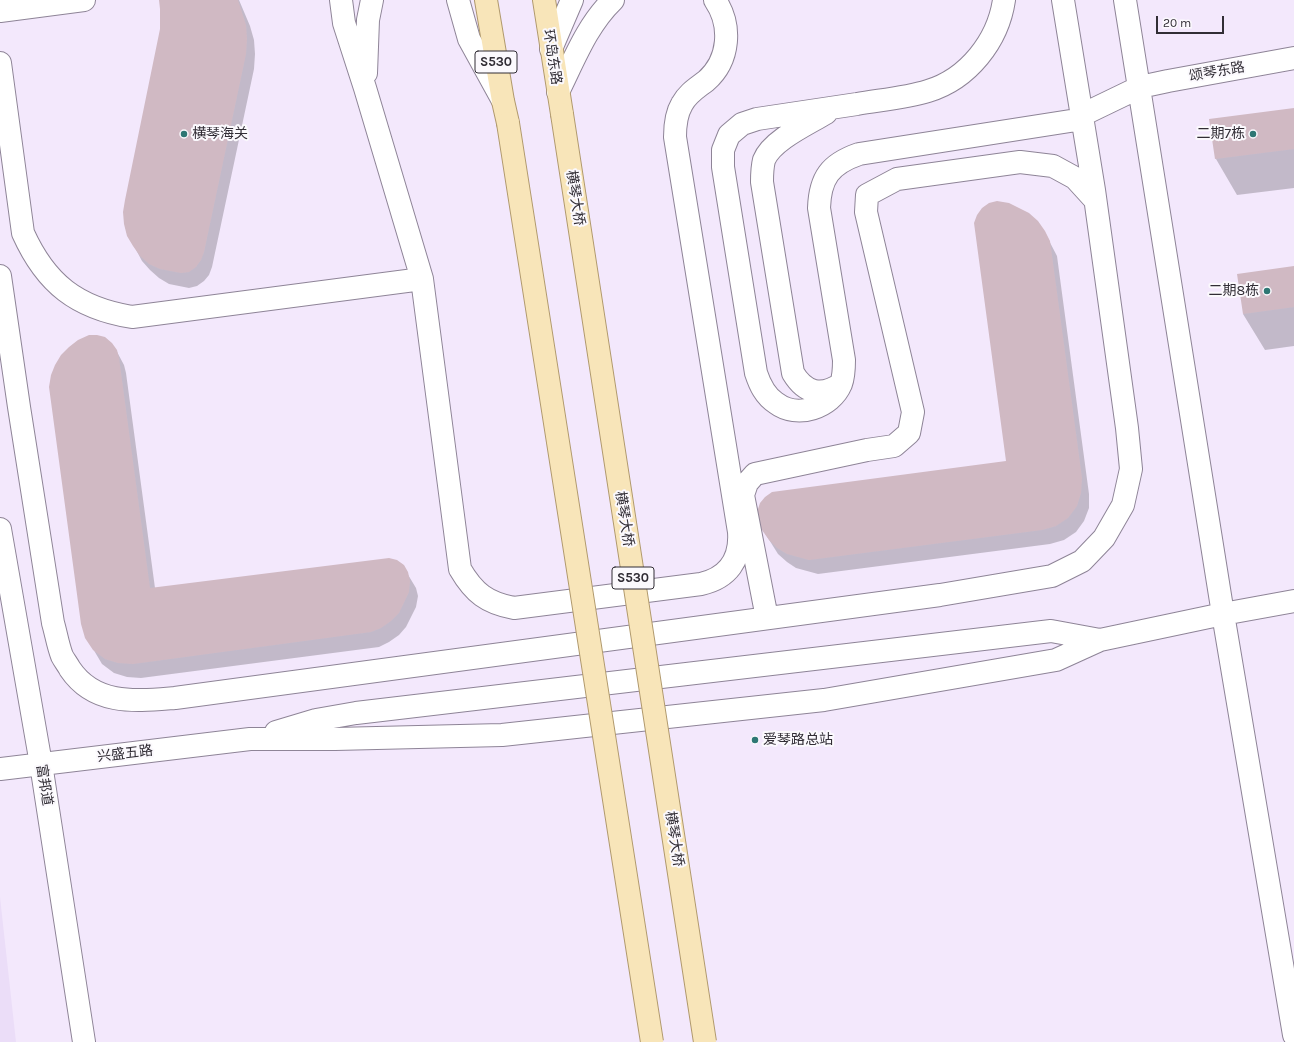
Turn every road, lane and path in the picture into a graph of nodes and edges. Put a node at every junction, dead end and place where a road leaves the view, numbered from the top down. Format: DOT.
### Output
graph roads {
  1 [pos="84,0"];
  2 [pos="341,0"];
  3 [pos="372,0"];
  4 [pos="441,0"];
  5 [pos="458,0"];
  6 [pos="486,0"];
  7 [pos="544,0"];
  8 [pos="572,0"];
  9 [pos="613,0"];
  10 [pos="715,0"];
  11 [pos="1004,0"];
  12 [pos="1063,0"];
  13 [pos="1125,0"];
  14 [pos="0,11"];
  15 [pos="468,39"];
  16 [pos="551,49"];
  17 [pos="1294,58"];
  18 [pos="0,63"];
  19 [pos="1140,87"];
  20 [pos="365,88"];
  21 [pos="558,92"];
  22 [pos="503,101"];
  23 [pos="836,107"];
  24 [pos="562,114"];
  25 [pos="1082,117"];
  26 [pos="1095,200"];
  27 [pos="0,276"];
  28 [pos="422,279"];
  29 [pos="841,384"];
  30 [pos="0,529"];
  31 [pos="1294,601"];
  32 [pos="1223,614"];
  33 [pos="767,618"];
  34 [pos="1100,640"];
  35 [pos="250,739"];
  36 [pos="41,764"];
  37 [pos="0,769"];
  38 [pos="1294,1035"];
  39 [pos="84,1042"];
  40 [pos="652,1042"];
  41 [pos="705,1042"];
  1 -- 14 [label="street"];
  2 -- 20 [label="street"];
  3 -- 20 [label="street"];
  4 -- 15 [label="street"];
  5 -- 15 [label="street"];
  6 -- 22 [label="main road, S530"];
  7 -- 16 [label="main road, 环岛东路 / S530"];
  8 -- 16 [label="street"];
  9 -- 21 [label="street"];
  10 -- 28 [label="street"];
  11 -- 23 [label="street"];
  12 -- 25 [label="street"];
  13 -- 19 [label="street"];
  15 -- 22 [label="street"];
  16 -- 21 [label="main road, 环岛东路 / S530"];
  17 -- 19 [label="street, 颂琴东路"];
  18 -- 28 [label="street"];
  19 -- 25 [label="street, 颂琴东路"];
  19 -- 32 [label="street"];
  20 -- 28 [label="street"];
  21 -- 24 [label="main road, 环岛东路 / S530"];
  22 -- 40 [label="main road, S530, bridge"];
  23 -- 29 [label="street"];
  23 -- 29 [label="street"];
  24 -- 41 [label="main road, 横琴大桥 / S530, bridge"];
  25 -- 26 [label="street"];
  25 -- 29 [label="street, 颂琴东路"];
  26 -- 33 [label="street"];
  26 -- 33 [label="street"];
  27 -- 33 [label="street"];
  30 -- 36 [label="street, 富邦道"];
  31 -- 32 [label="street"];
  32 -- 34 [label="street"];
  32 -- 38 [label="street"];
  34 -- 35 [label="street"];
  34 -- 35 [label="street"];
  35 -- 36 [label="street, 兴盛五路"];
  36 -- 37 [label="street, 兴盛五路"];
  36 -- 39 [label="street, 富邦道"];
}
